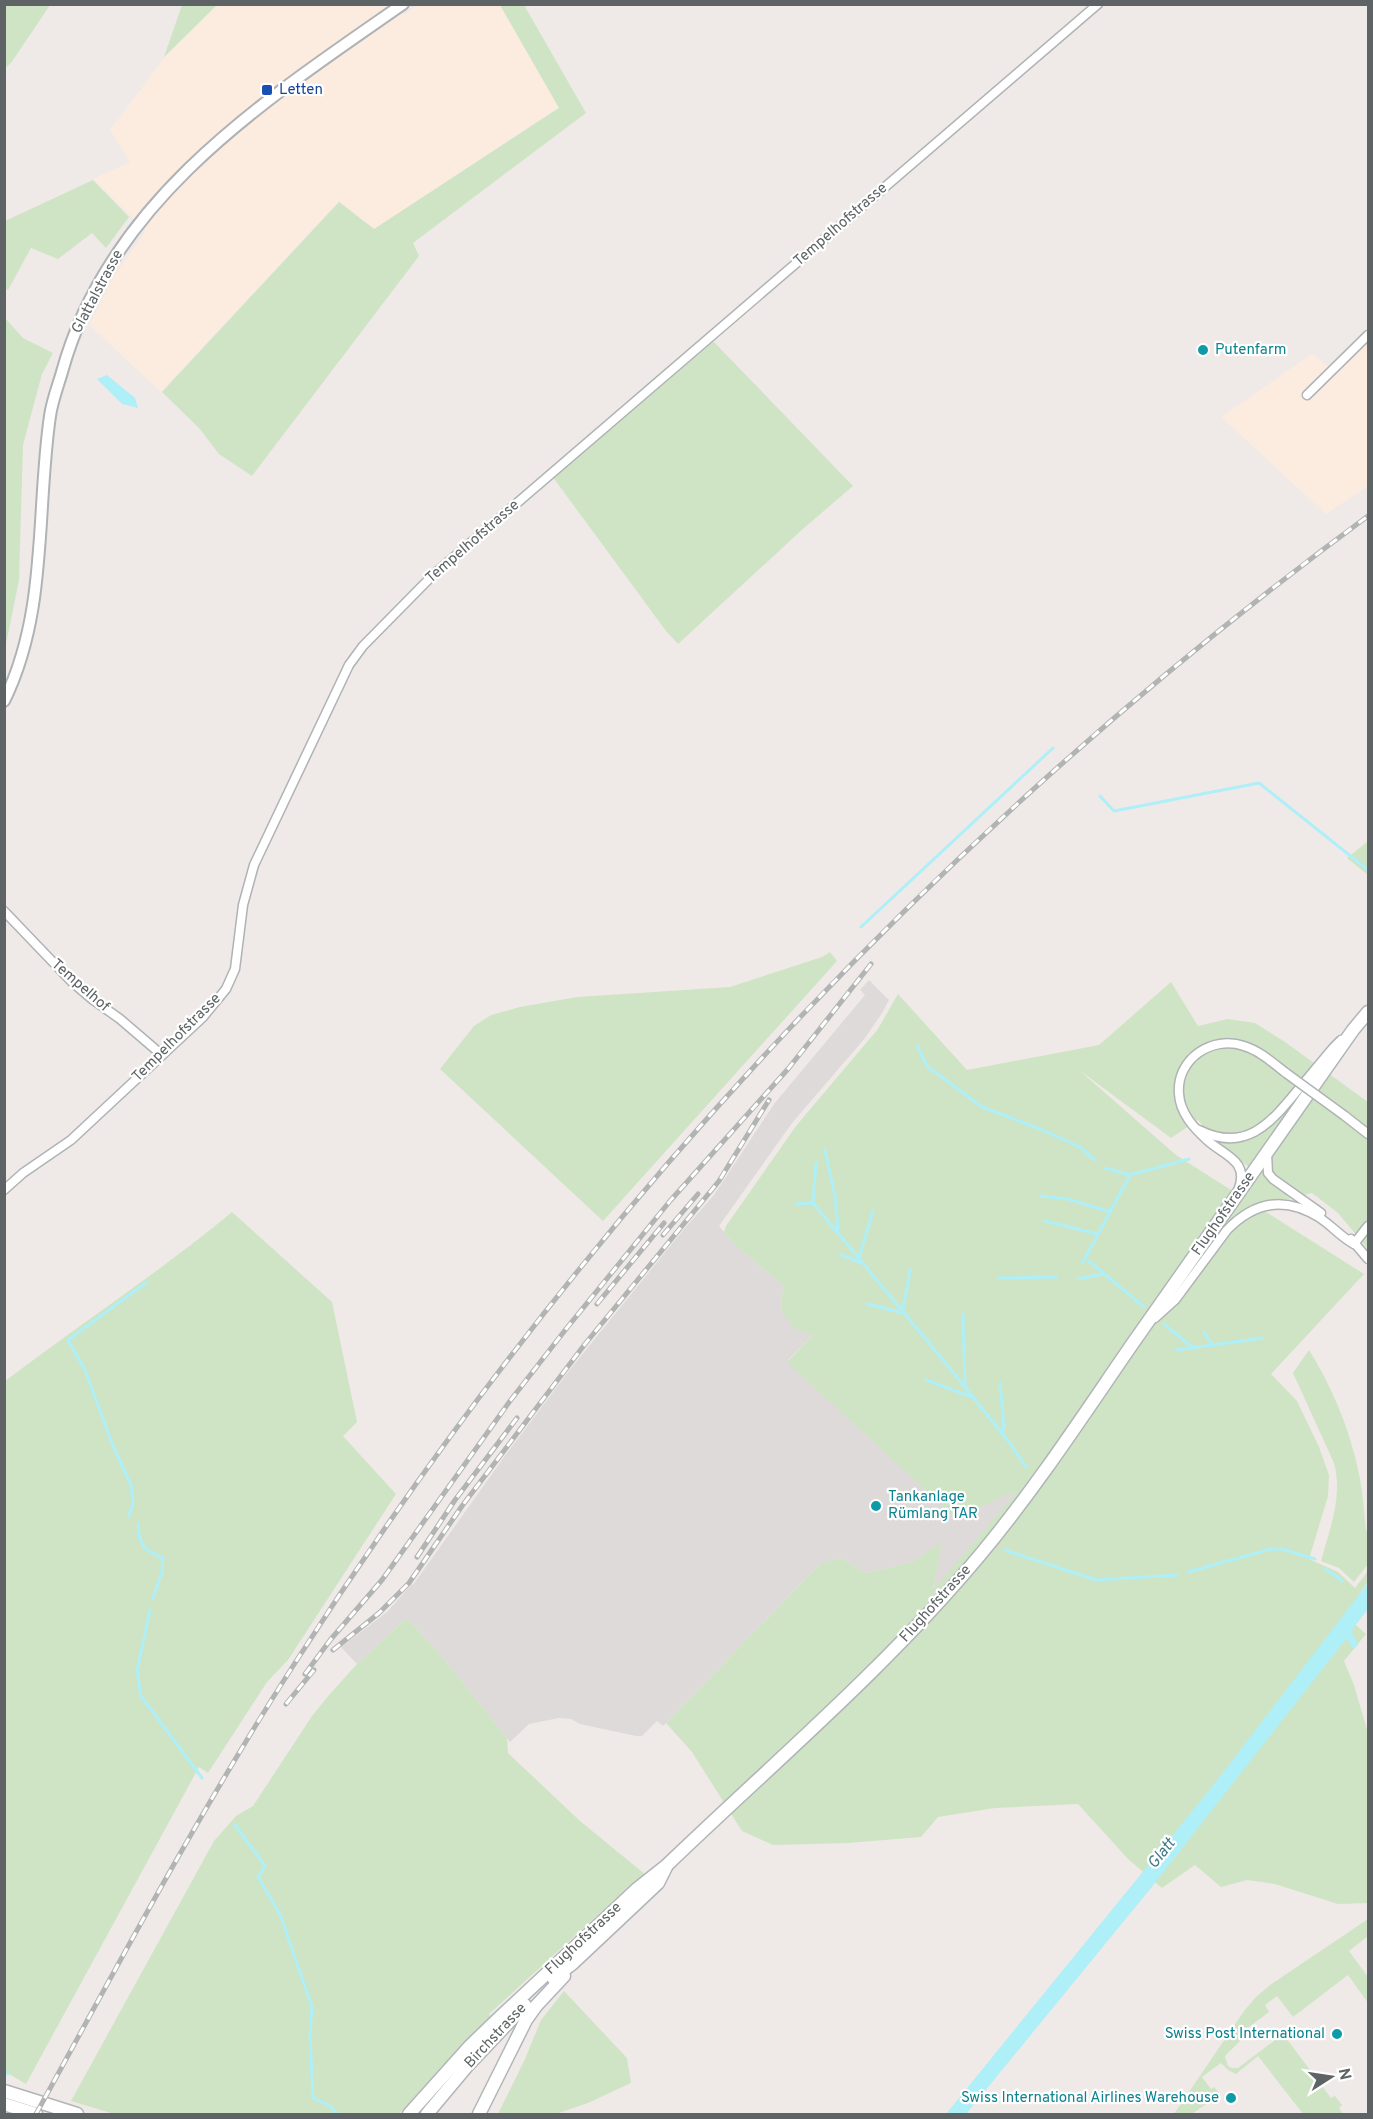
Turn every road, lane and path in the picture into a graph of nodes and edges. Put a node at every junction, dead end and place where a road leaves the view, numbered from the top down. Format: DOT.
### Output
graph roads {
  1 [pos="403,4"];
  2 [pos="1098,4"];
  3 [pos="388,9"];
  4 [pos="1368,335"];
  5 [pos="1307,395"];
  6 [pos="4,701"];
  7 [pos="4,911"];
  8 [pos="1368,1012"];
  9 [pos="1353,1030"];
  10 [pos="162,1055"];
  11 [pos="1196,1128"];
  12 [pos="1368,1134"];
  13 [pos="1267,1153"];
  14 [pos="4,1190"];
  15 [pos="1236,1196"];
  16 [pos="1368,1226"];
  17 [pos="1354,1244"];
  18 [pos="1368,1259"];
  19 [pos="1142,1330"];
  20 [pos="666,1866"];
  21 [pos="572,1964"];
  22 [pos="4,2091"];
  23 [pos="4,2104"];
  24 [pos="36,2115"];
  25 [pos="77,2115"];
  26 [pos="409,2115"];
  27 [pos="427,2115"];
  28 [pos="479,2115"];
  1 -- 3 [label="street, Glattalstrasse"];
  2 -- 10 [label="street, Tempelhofstrasse"];
  3 -- 6 [label="street, Glattalstrasse"];
  4 -- 5 [label="street"];
  7 -- 10 [label="street, Tempelhof"];
  8 -- 9 [label="main road, Flughofstrasse"];
  9 -- 11 [label="street"];
  9 -- 13 [label="main road, Flughofstrasse"];
  10 -- 14 [label="street, Tempelhofstrasse"];
  11 -- 12 [label="street, bridge"];
  11 -- 15 [label="street"];
  13 -- 15 [label="main road, Flughofstrasse"];
  13 -- 17 [label="street"];
  15 -- 19 [label="main road, Flughofstrasse"];
  16 -- 17 [label="street"];
  17 -- 18 [label="street"];
  17 -- 19 [label="street"];
  19 -- 20 [label="main road, Flughofstrasse"];
  20 -- 21 [label="main road, Birchstrasse"];
  20 -- 26 [label="main road, Flughofstrasse"];
  21 -- 27 [label="main road, Birchstrasse"];
  21 -- 28 [label="main road, Birchstrasse"];
  22 -- 25 [label="main road"];
  23 -- 24 [label="main road"];
}
